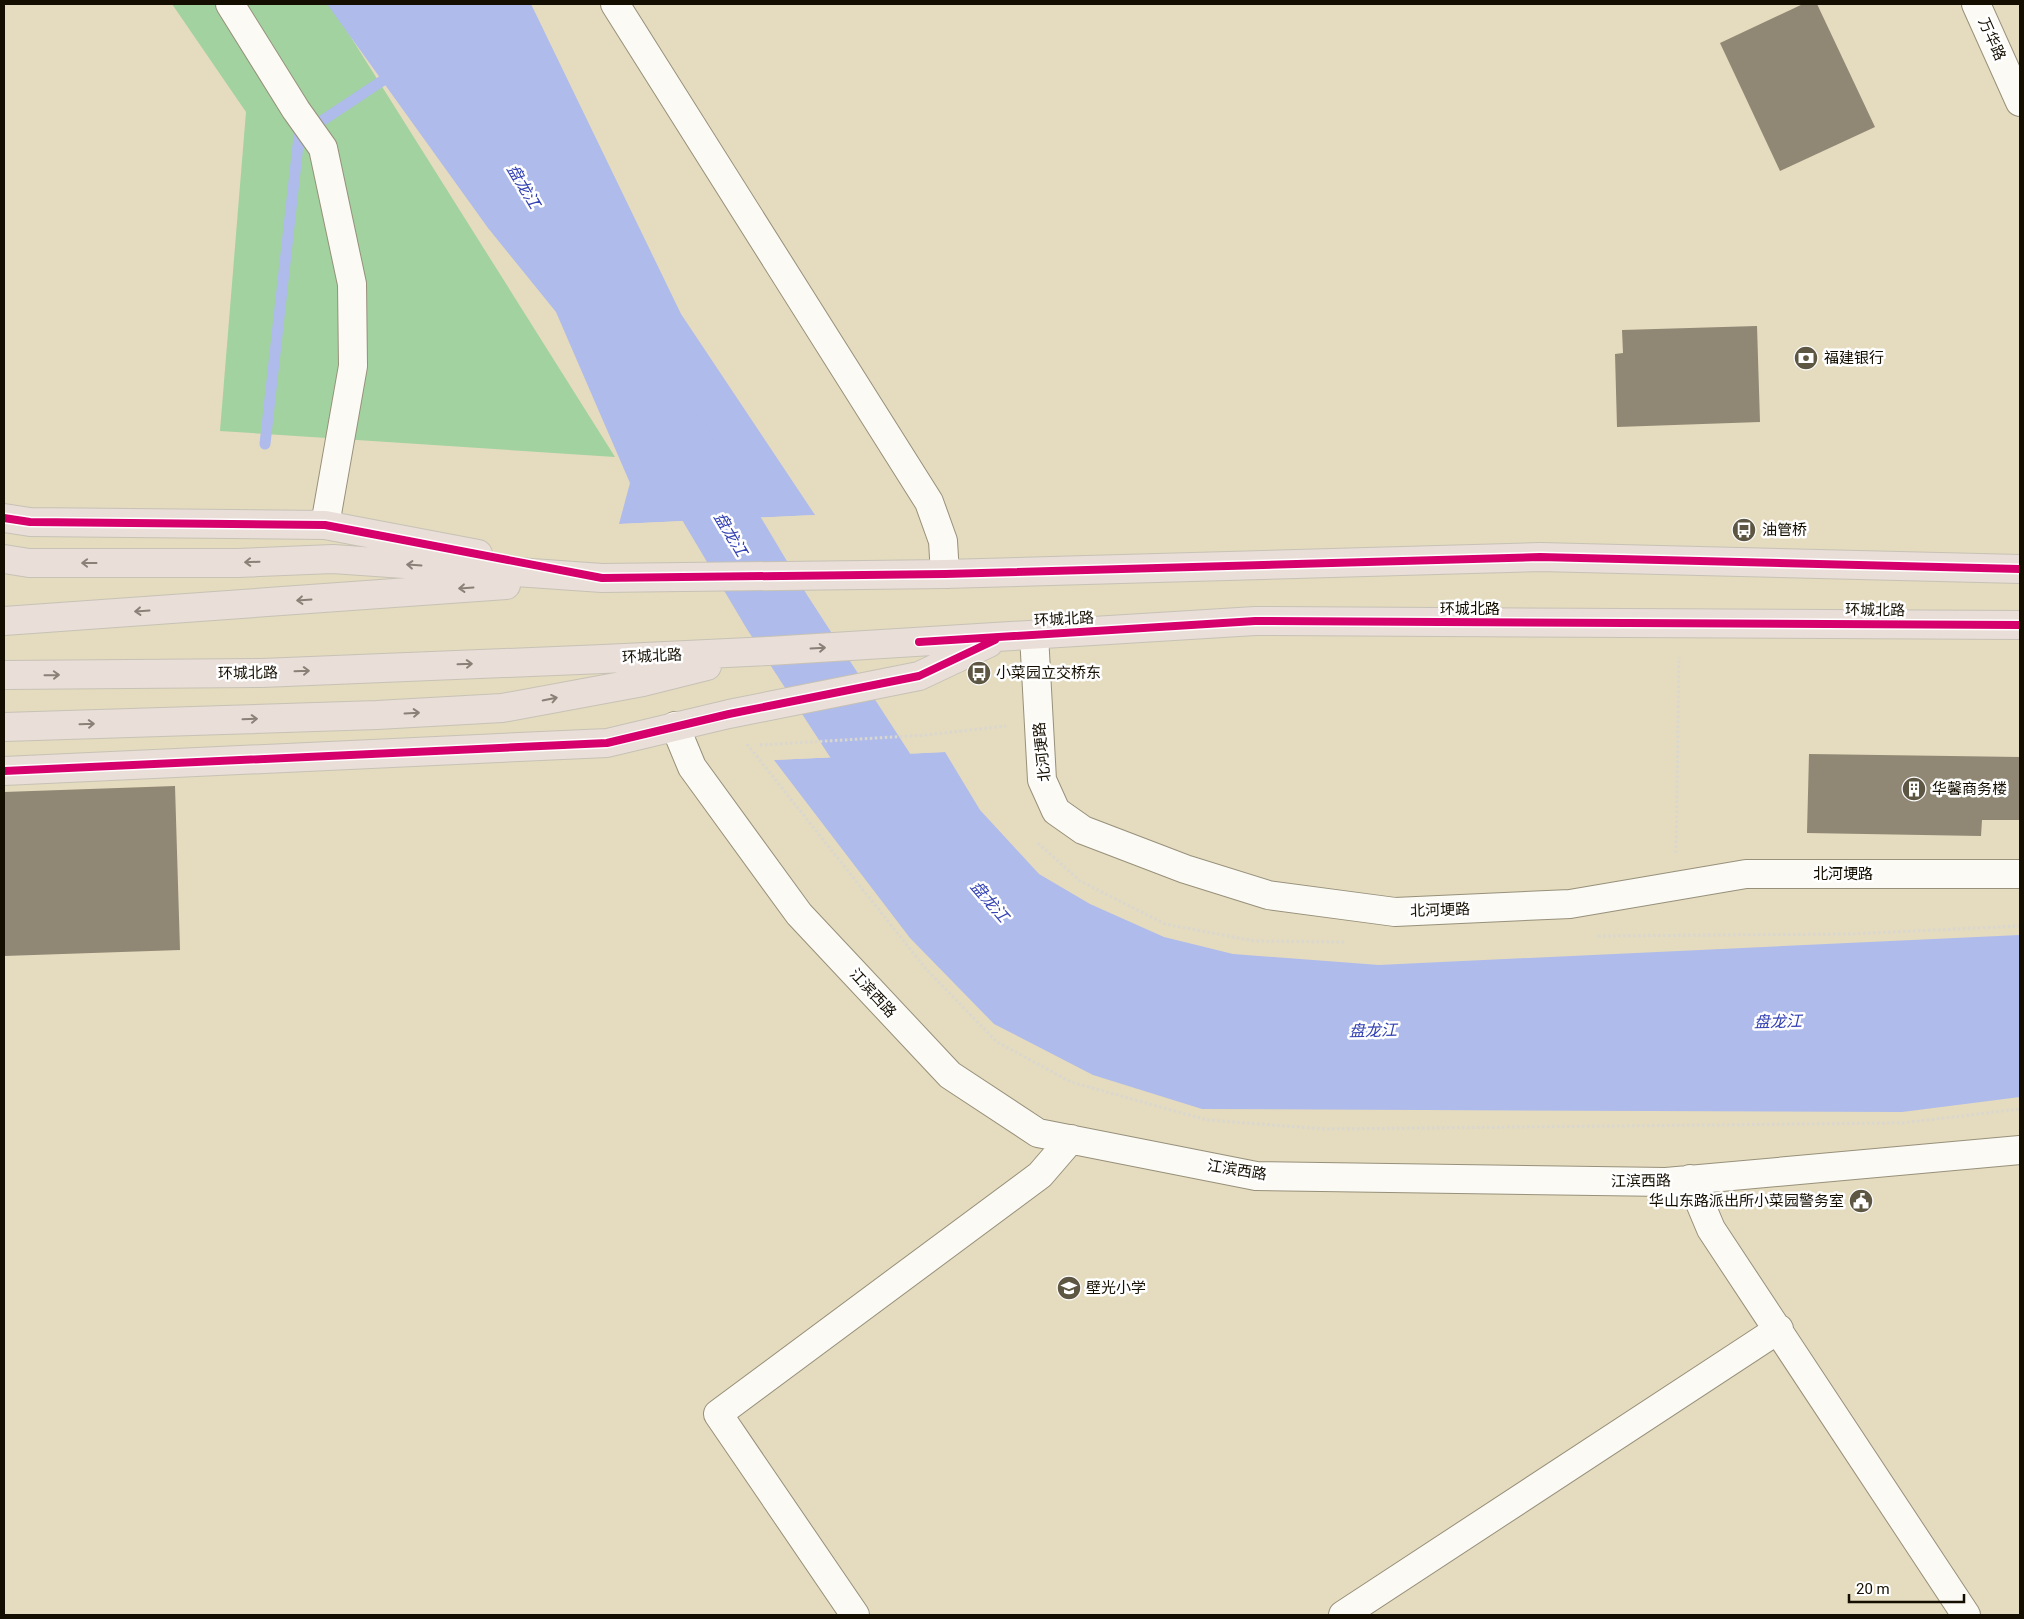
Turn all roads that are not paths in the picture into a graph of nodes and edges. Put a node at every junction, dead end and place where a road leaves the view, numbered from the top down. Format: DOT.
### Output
graph roads {
  1 [pos="230,4"];
  2 [pos="615,4"];
  3 [pos="1976,4"];
  4 [pos="2020,102"];
  5 [pos="4,518"];
  6 [pos="325,525"];
  7 [pos="16,561"];
  8 [pos="2020,569"];
  9 [pos="945,574"];
  10 [pos="602,578"];
  11 [pos="4,621"];
  12 [pos="2020,625"];
  13 [pos="1034,635"];
  14 [pos="1003,636"];
  15 [pos="769,651"];
  16 [pos="4,675"];
  17 [pos="675,726"];
  18 [pos="4,727"];
  19 [pos="4,771"];
  20 [pos="2020,874"];
  21 [pos="1071,1139"];
  22 [pos="2020,1150"];
  23 [pos="1690,1179"];
  24 [pos="1778,1329"];
  25 [pos="855,1615"];
  26 [pos="1343,1615"];
  27 [pos="1966,1615"];
  1 -- 6 [label="street"];
  2 -- 9 [label="street"];
  3 -- 4 [label="street, 万华路"];
  5 -- 6 [label="main road"];
  6 -- 10 [label="main road"];
  10 -- 7 [label="main road, one-way"];
  8 -- 9 [label="main road"];
  9 -- 10 [label="main road"];
  10 -- 11 [label="main road, one-way"];
  12 -- 13 [label="main road, 环城北路"];
  13 -- 14 [label="main road, 环城北路"];
  13 -- 20 [label="street, 北河埂路"];
  15 -- 14 [label="main road, 环城北路, one-way"];
  14 -- 17 [label="main road"];
  16 -- 15 [label="main road, 环城北路, one-way"];
  18 -- 15 [label="main road, one-way"];
  17 -- 19 [label="main road"];
  17 -- 21 [label="street, 江滨西路"];
  21 -- 23 [label="street, 江滨西路"];
  21 -- 25 [label="street"];
  22 -- 23 [label="street, 江滨西路"];
  23 -- 24 [label="street"];
  24 -- 26 [label="street"];
  24 -- 27 [label="street"];
}
